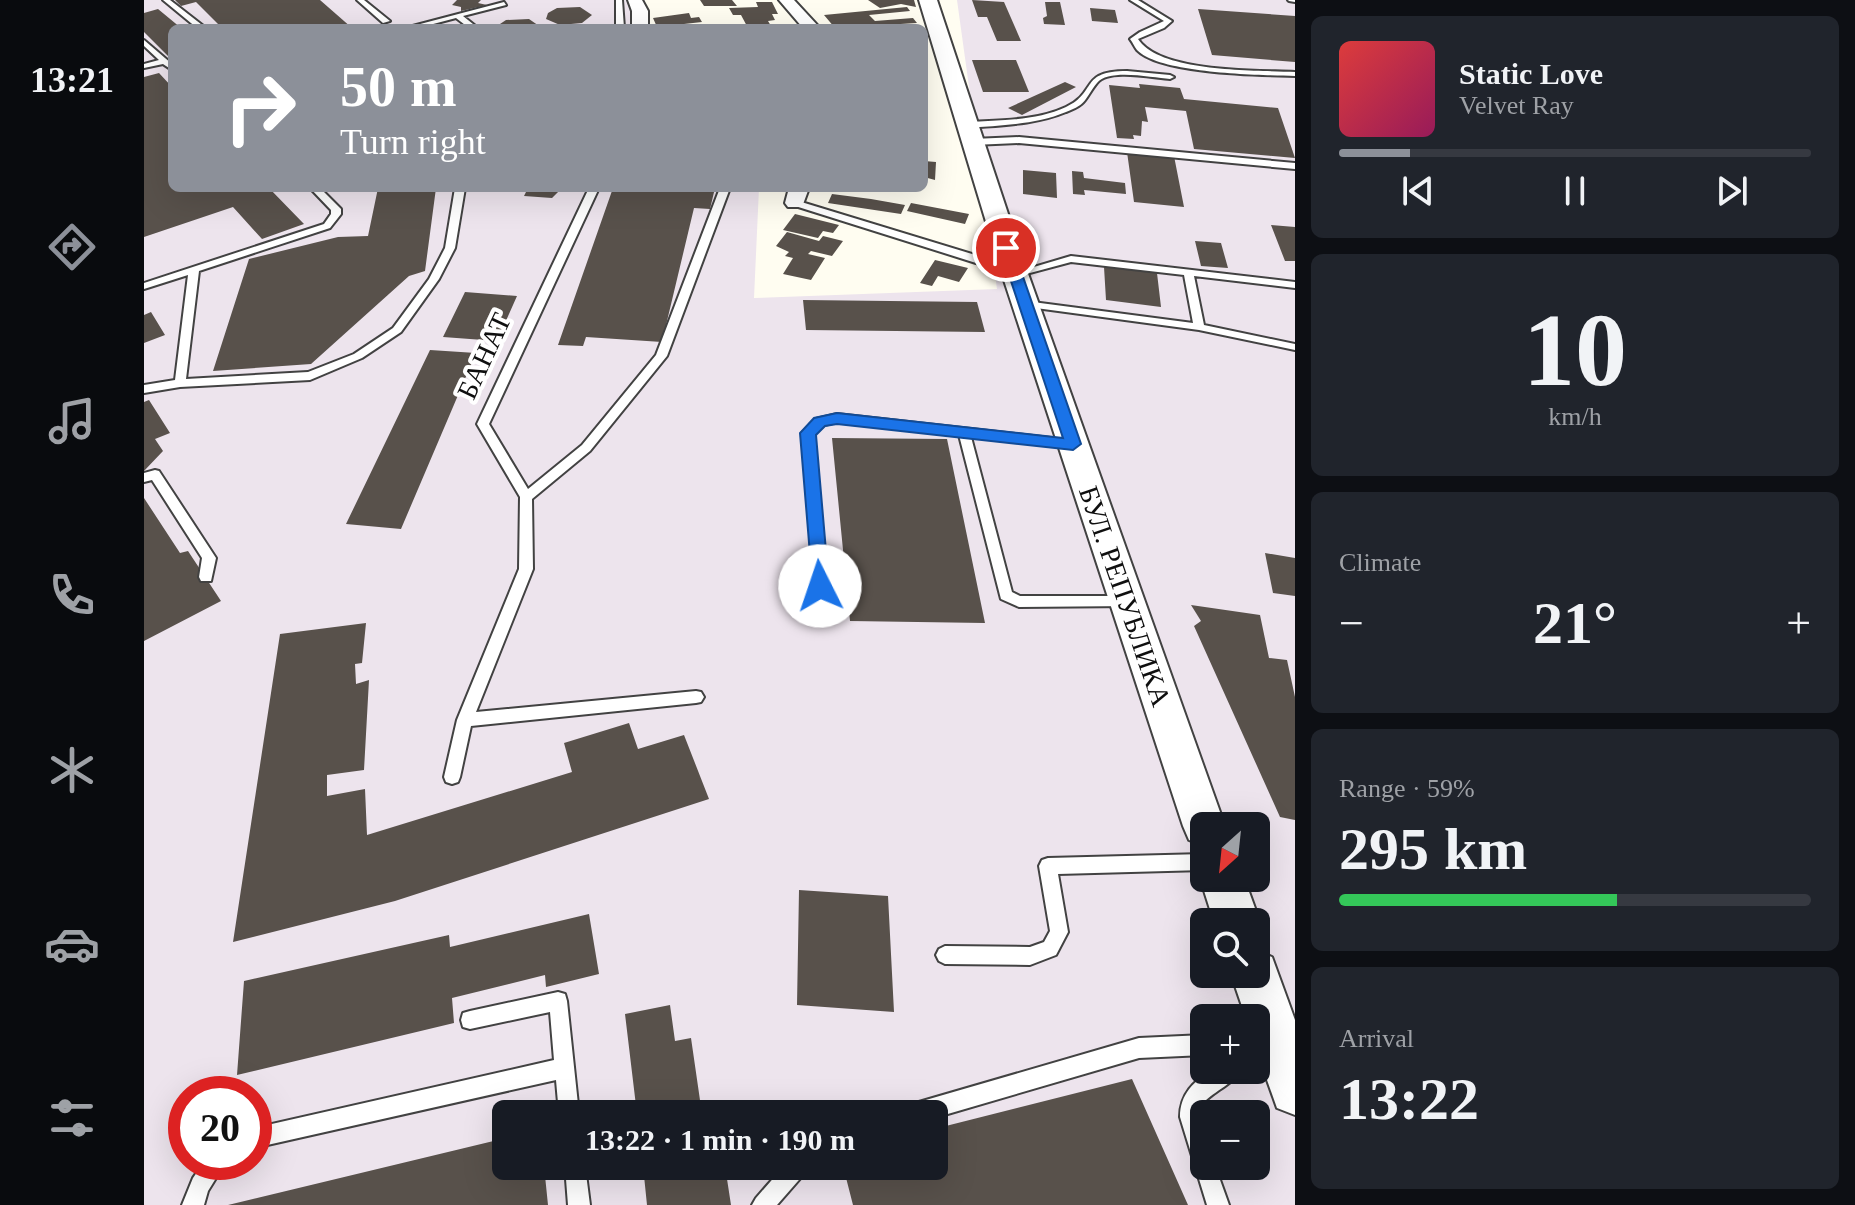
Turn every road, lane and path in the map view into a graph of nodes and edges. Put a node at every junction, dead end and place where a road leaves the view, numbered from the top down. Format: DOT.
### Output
graph roads {
  1 [pos="166,0"];
  2 [pos="360,0"];
  3 [pos="619,0"];
  4 [pos="635,0"];
  5 [pos="786,0"];
  6 [pos="928,0"];
  7 [pos="1133,0"];
  8 [pos="504,4"];
  9 [pos="458,16"];
  10 [pos="386,21"];
  11 [pos="197,24"];
  12 [pos="425,24"];
  13 [pos="469,24"];
  14 [pos="620,24"];
  15 [pos="640,24"];
  16 [pos="808,24"];
  17 [pos="144,42"];
  18 [pos="164,61"];
  19 [pos="168,64"];
  20 [pos="144,66"];
  21 [pos="1295,74"];
  22 [pos="1170,77"];
  23 [pos="970,134"];
  24 [pos="1295,166"];
  25 [pos="319,192"];
  26 [pos="459,192"];
  27 [pos="592,192"];
  28 [pos="723,192"];
  29 [pos="797,196"];
  30 [pos="194,270"];
  31 [pos="1014,271"];
  32 [pos="1188,272"];
  33 [pos="1295,285"];
  34 [pos="144,286"];
  35 [pos="1025,304"];
  36 [pos="1199,327"];
  37 [pos="1295,347"];
  38 [pos="180,383"];
  39 [pos="144,389"];
  40 [pos="964,432"];
  41 [pos="1073,444"];
  42 [pos="144,478"];
  43 [pos="526,497"];
  44 [pos="206,577"];
  45 [pos="820,586"];
  46 [pos="1128,602"];
  47 [pos="696,697"];
  48 [pos="465,720"];
  49 [pos="452,777"];
  50 [pos="1199,812"];
  51 [pos="1190,862"];
  52 [pos="945,955"];
  53 [pos="470,1020"];
  54 [pos="1190,1046"];
  55 [pos="1270,1056"];
  56 [pos="564,1068"];
  57 [pos="1208,1084"];
  58 [pos="1295,1090"];
  59 [pos="567,1100"];
  60 [pos="1192,1100"];
  61 [pos="948,1104"];
  62 [pos="272,1134"];
  63 [pos="203,1180"];
  64 [pos="576,1180"];
  65 [pos="785,1180"];
  66 [pos="1210,1180"];
  67 [pos="193,1205"];
  68 [pos="579,1205"];
  69 [pos="763,1205"];
  70 [pos="1218,1205"];
  1 -- 11 [label="lane"];
  2 -- 10 [label="lane"];
  3 -- 14 [label="lane"];
  4 -- 15 [label="street"];
  5 -- 16 [label="street"];
  6 -- 23 [label="street, БУЛ. РЕПУБЛИКА"];
  7 -- 21 [label="lane"];
  8 -- 9 [label="lane"];
  9 -- 12 [label="lane"];
  9 -- 13 [label="lane"];
  17 -- 18 [label="lane"];
  18 -- 19 [label="lane"];
  18 -- 20 [label="lane"];
  22 -- 23 [label="lane"];
  23 -- 24 [label="lane"];
  23 -- 31 [label="street, БУЛ. РЕПУБЛИКА"];
  25 -- 30 [label="lane"];
  26 -- 38 [label="lane"];
  27 -- 43 [label="lane, БАНАТ"];
  28 -- 43 [label="lane"];
  29 -- 31 [label="lane"];
  30 -- 34 [label="lane"];
  30 -- 38 [label="lane"];
  31 -- 32 [label="lane"];
  31 -- 35 [label="street, БУЛ. РЕПУБЛИКА"];
  32 -- 33 [label="lane"];
  32 -- 36 [label="lane"];
  35 -- 36 [label="lane"];
  35 -- 41 [label="street, БУЛ. РЕПУБЛИКА"];
  36 -- 37 [label="lane"];
  38 -- 39 [label="lane"];
  40 -- 41 [label="lane"];
  40 -- 45 [label="lane"];
  40 -- 46 [label="lane"];
  41 -- 46 [label="street, БУЛ. РЕПУБЛИКА"];
  42 -- 44 [label="lane"];
  43 -- 48 [label="lane"];
  46 -- 50 [label="street, БУЛ. РЕПУБЛИКА"];
  47 -- 48 [label="lane"];
  48 -- 49 [label="lane"];
  51 -- 52 [label="lane"];
  53 -- 56 [label="lane"];
  54 -- 61 [label="lane"];
  55 -- 58 [label="street"];
  56 -- 59 [label="lane"];
  56 -- 62 [label="lane"];
  57 -- 60 [label="lane"];
  63 -- 67 [label="lane"];
  64 -- 68 [label="lane"];
  65 -- 69 [label="lane"];
  66 -- 70 [label="lane"];
}
